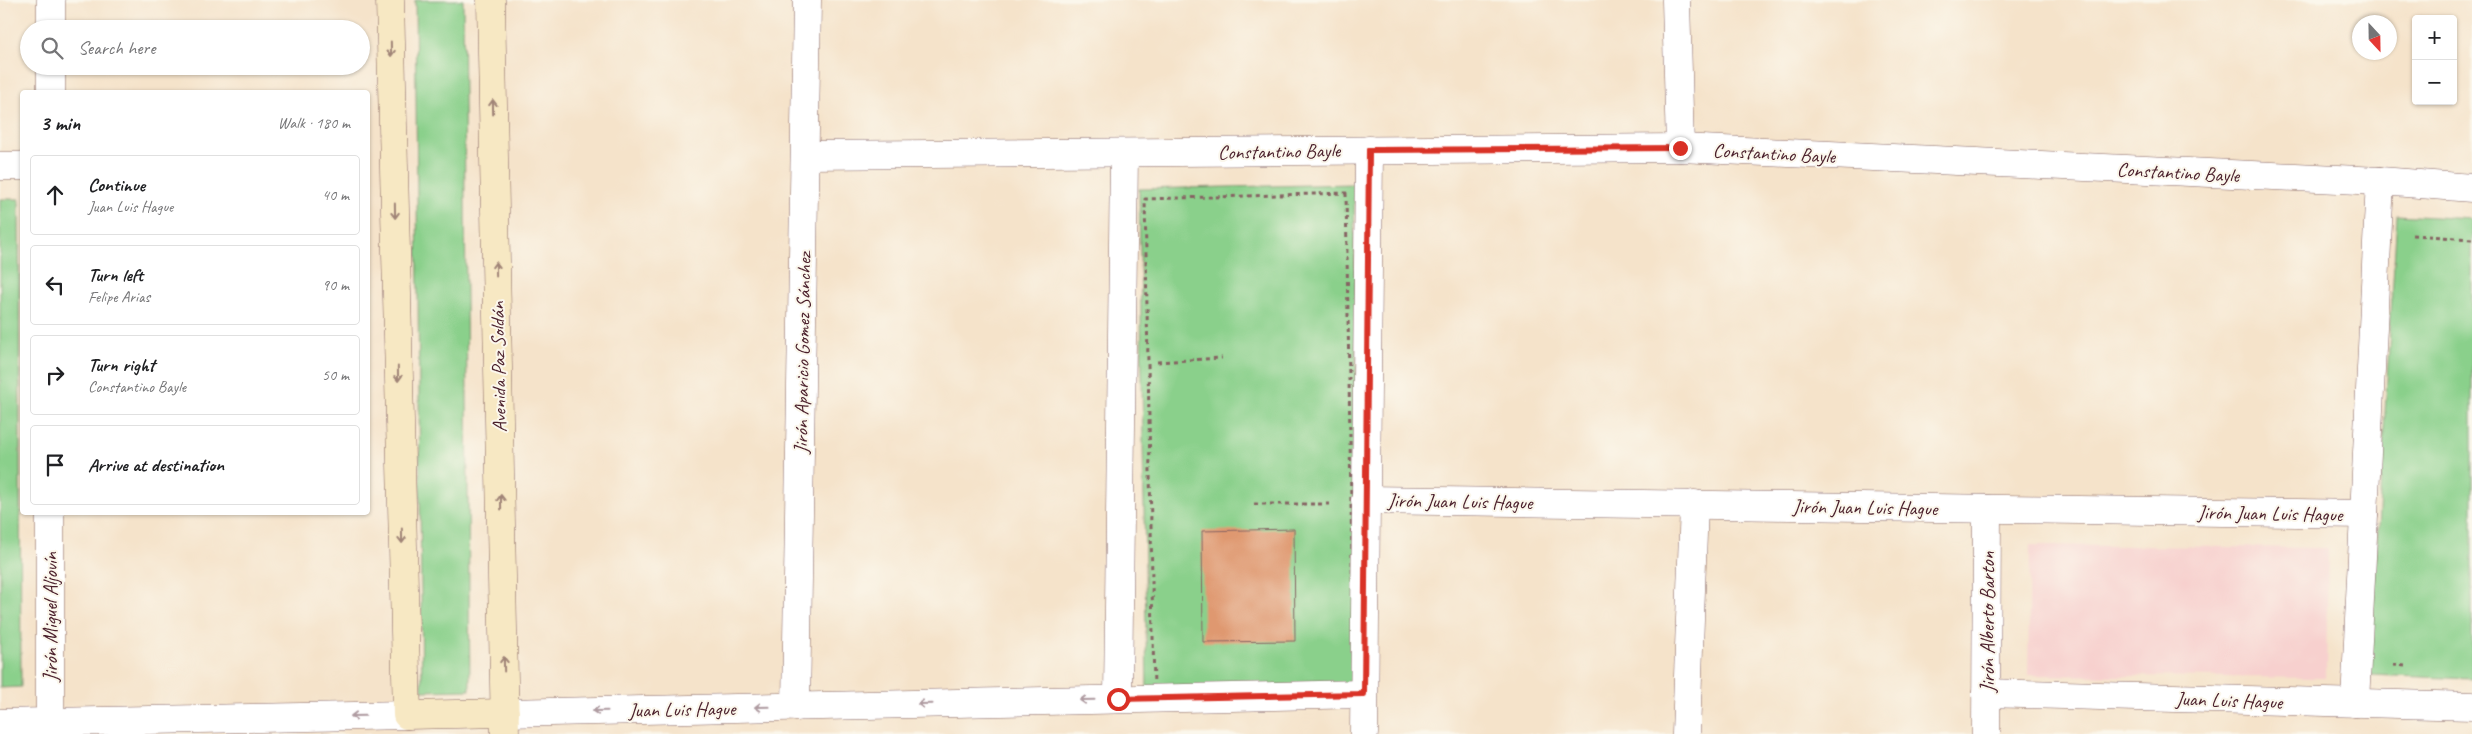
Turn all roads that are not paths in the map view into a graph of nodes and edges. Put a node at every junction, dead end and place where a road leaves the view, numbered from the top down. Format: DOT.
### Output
graph roads {
  1 [pos="51,0"];
  2 [pos="390,0"];
  3 [pos="491,0"];
  4 [pos="807,0"];
  5 [pos="1676,0"];
  6 [pos="51,20"];
  7 [pos="51,75"];
  8 [pos="50,90"];
  9 [pos="1680,148"];
  10 [pos="1369,150"];
  11 [pos="1124,152"];
  12 [pos="805,155"];
  13 [pos="0,166"];
  14 [pos="20,166"];
  15 [pos="2380,181"];
  16 [pos="2472,188"];
  17 [pos="1353,502"];
  18 [pos="1694,504"];
  19 [pos="1987,509"];
  20 [pos="2364,514"];
  21 [pos="50,515"];
  22 [pos="1986,693"];
  23 [pos="1364,694"];
  24 [pos="1118,699"];
  25 [pos="2354,703"];
  26 [pos="2472,706"];
  27 [pos="796,707"];
  28 [pos="407,715"];
  29 [pos="50,722"];
  30 [pos="0,723"];
  31 [pos="505,723"];
  32 [pos="1364,734"];
  33 [pos="1686,734"];
  34 [pos="1986,734"];
  1 -- 6 [label="street"];
  2 -- 28 [label="street, one-way"];
  31 -- 3 [label="street, Avenida Paz Soldán, one-way"];
  4 -- 12 [label="street, Jirón Aparicio Gomez Sánchez"];
  5 -- 9 [label="street"];
  7 -- 8 [label="street"];
  9 -- 10 [label="street, Constantino Bayle"];
  9 -- 15 [label="street, Constantino Bayle"];
  10 -- 11 [label="street, Constantino Bayle"];
  10 -- 17 [label="street"];
  11 -- 12 [label="street, Constantino Bayle"];
  11 -- 24 [label="street"];
  12 -- 27 [label="street, Jirón Aparicio Gomez Sánchez"];
  13 -- 14 [label="street"];
  15 -- 16 [label="street, Constantino Bayle"];
  15 -- 20 [label="street"];
  17 -- 18 [label="street, Jirón Juan Luis Hague"];
  17 -- 23 [label="street"];
  18 -- 19 [label="street, Jirón Juan Luis Hague"];
  18 -- 33 [label="street"];
  19 -- 20 [label="street, Jirón Juan Luis Hague"];
  19 -- 22 [label="street, Jirón Alberto Barton"];
  20 -- 25 [label="street"];
  21 -- 29 [label="street, Jirón Miguel Aljovín"];
  22 -- 25 [label="street, Juan Luis Hague"];
  22 -- 34 [label="street, Jirón Alberto Barton"];
  23 -- 24 [label="street, Juan Luis Hague"];
  23 -- 32 [label="street"];
  24 -- 27 [label="street, Juan Luis Hague, one-way"];
  25 -- 26 [label="street, Juan Luis Hague"];
  27 -- 31 [label="street, Juan Luis Hague, one-way"];
  28 -- 29 [label="street, Juan Luis Hague, one-way"];
  28 -- 31 [label="street, Juan Luis Hague"];
  29 -- 30 [label="street, Juan Luis Hague"];
}
